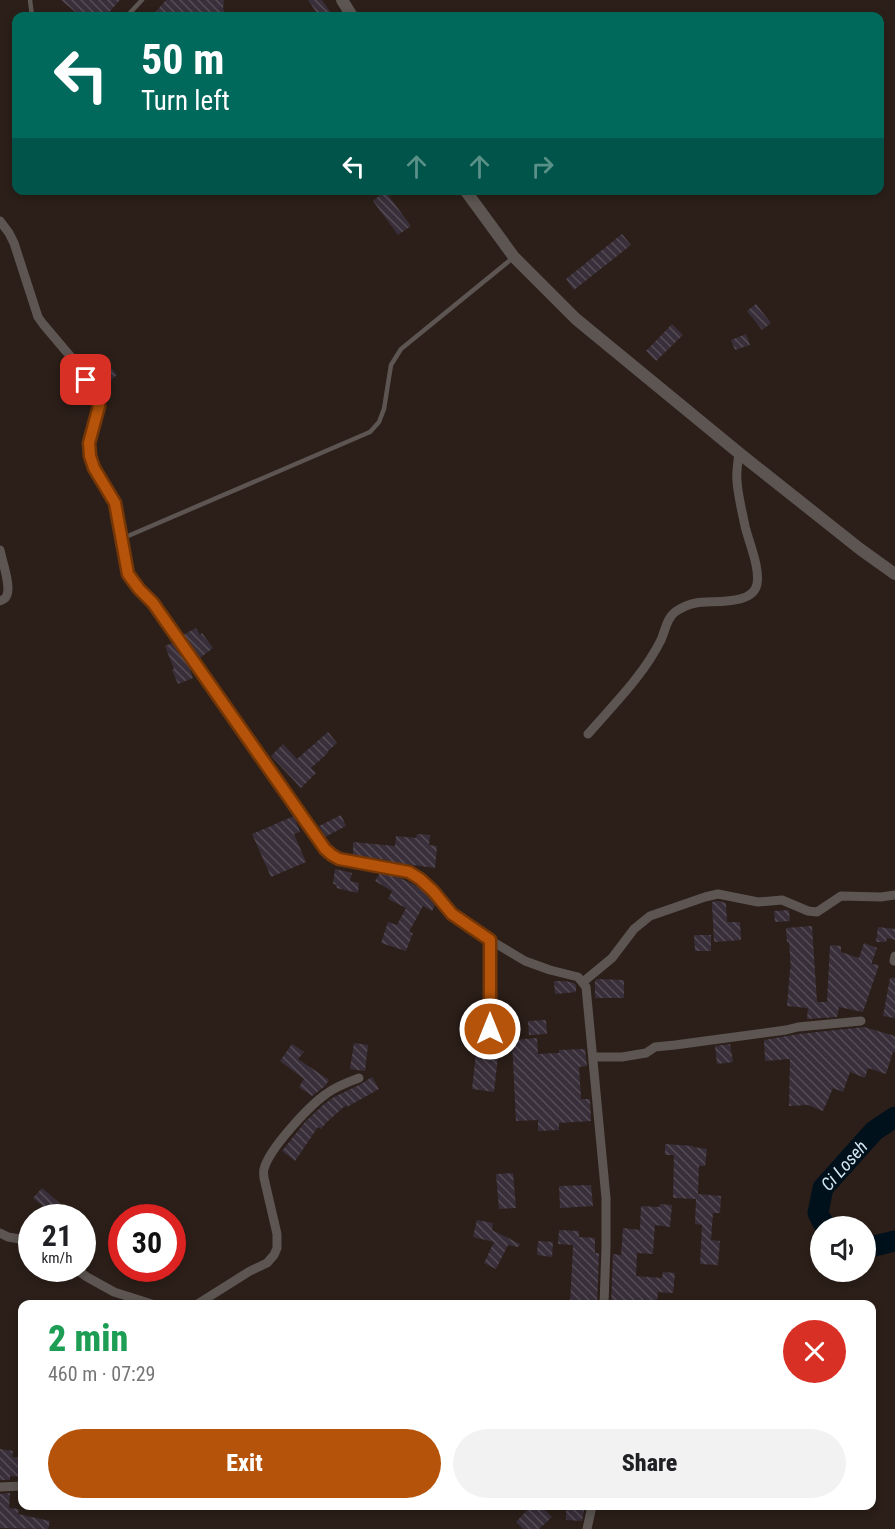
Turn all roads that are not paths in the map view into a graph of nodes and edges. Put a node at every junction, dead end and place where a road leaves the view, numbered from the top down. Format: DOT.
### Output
graph roads {
  1 [pos="142,0"];
  2 [pos="131,12"];
  3 [pos="469,195"];
  4 [pos="0,221"];
  5 [pos="514,257"];
  6 [pos="739,453"];
  7 [pos="121,539"];
  8 [pos="0,550"];
  9 [pos="895,574"];
  10 [pos="0,601"];
  11 [pos="588,734"];
  12 [pos="895,895"];
  13 [pos="490,940"];
  14 [pos="583,982"];
  15 [pos="861,1021"];
  16 [pos="490,1029"];
  17 [pos="593,1057"];
  18 [pos="359,1077"];
  19 [pos="0,1233"];
  20 [pos="18,1238"];
  21 [pos="96,1282"];
  22 [pos="139,1300"];
  23 [pos="204,1300"];
  24 [pos="603,1300"];
  25 [pos="18,1486"];
  26 [pos="0,1487"];
  27 [pos="591,1510"];
  28 [pos="587,1529"];
  1 -- 2 [label="lane"];
  3 -- 5 [label="street"];
  4 -- 7 [label="street"];
  5 -- 6 [label="street"];
  5 -- 7 [label="lane"];
  6 -- 9 [label="street"];
  6 -- 11 [label="street"];
  7 -- 13 [label="street"];
  8 -- 10 [label="street"];
  12 -- 14 [label="street"];
  13 -- 14 [label="street"];
  13 -- 16 [label="street"];
  14 -- 17 [label="street"];
  15 -- 17 [label="street"];
  17 -- 24 [label="street"];
  18 -- 23 [label="street"];
  19 -- 20 [label="street"];
  21 -- 22 [label="street"];
  25 -- 26 [label="street"];
  27 -- 28 [label="street"];
}
